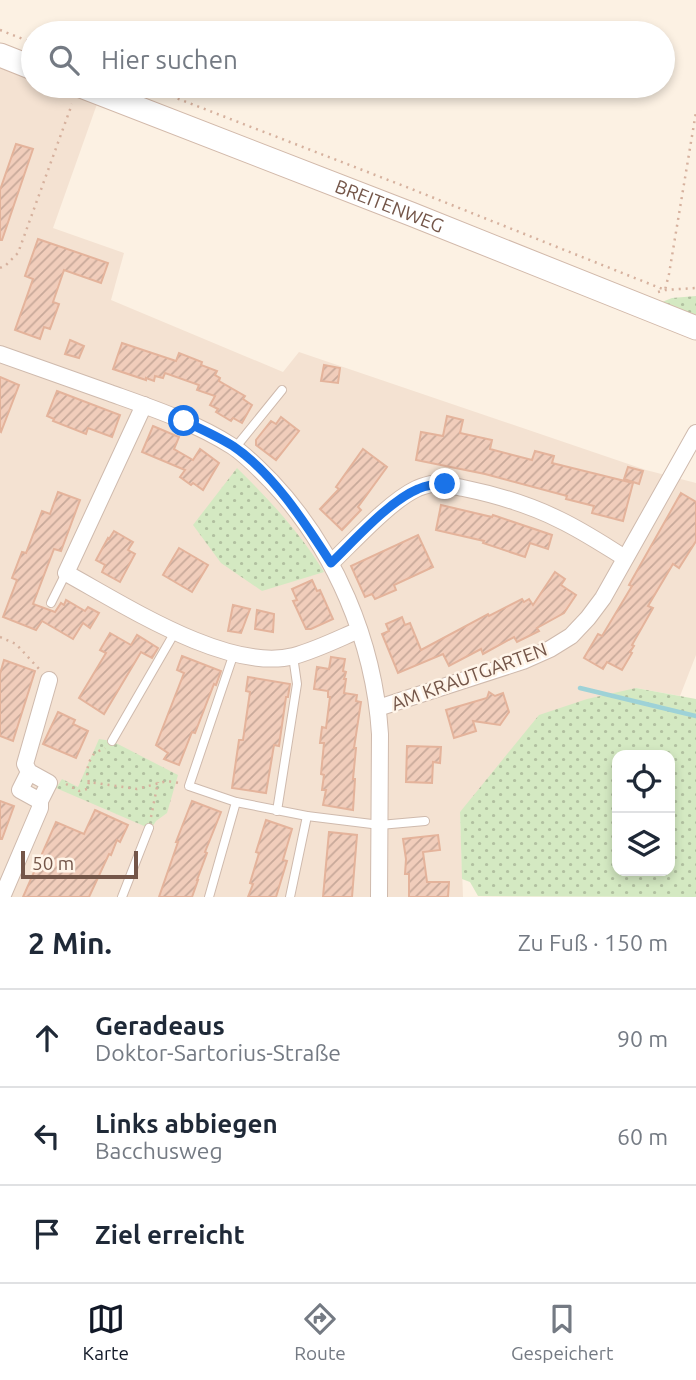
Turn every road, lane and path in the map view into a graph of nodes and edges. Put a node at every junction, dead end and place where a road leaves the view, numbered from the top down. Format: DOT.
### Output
graph roads {
  1 [pos="0,30"];
  2 [pos="21,38"];
  3 [pos="0,55"];
  4 [pos="21,63"];
  5 [pos="75,98"];
  6 [pos="97,98"];
  7 [pos="176,98"];
  8 [pos="696,112"];
  9 [pos="0,268"];
  10 [pos="696,328"];
  11 [pos="0,354"];
  12 [pos="282,390"];
  13 [pos="144,405"];
  14 [pos="696,433"];
  15 [pos="235,448"];
  16 [pos="625,558"];
  17 [pos="331,563"];
  18 [pos="66,573"];
  19 [pos="51,603"];
  20 [pos="359,630"];
  21 [pos="175,632"];
  22 [pos="0,638"];
  23 [pos="234,653"];
  24 [pos="293,656"];
  25 [pos="49,680"];
  26 [pos="378,708"];
  27 [pos="111,741"];
  28 [pos="29,772"];
  29 [pos="89,782"];
  30 [pos="158,782"];
  31 [pos="49,783"];
  32 [pos="189,786"];
  33 [pos="40,801"];
  34 [pos="236,802"];
  35 [pos="277,811"];
  36 [pos="307,816"];
  37 [pos="425,821"];
  38 [pos="380,825"];
  39 [pos="149,828"];
  40 [pos="2,897"];
  41 [pos="122,897"];
  42 [pos="209,897"];
  43 [pos="290,897"];
  44 [pos="379,897"];
  1 -- 2 [label="path"];
  3 -- 4 [label="main road"];
  5 -- 9 [label="path"];
  6 -- 10 [label="main road, BREITENWEG"];
  7 -- 8 [label="path"];
  11 -- 13 [label="street"];
  12 -- 15 [label="lane"];
  13 -- 15 [label="street"];
  13 -- 18 [label="street"];
  14 -- 16 [label="street, AM KRAUTGARTEN"];
  15 -- 17 [label="street"];
  16 -- 17 [label="street"];
  16 -- 26 [label="street, AM KRAUTGARTEN"];
  17 -- 20 [label="street"];
  18 -- 19 [label="lane"];
  18 -- 21 [label="street"];
  20 -- 24 [label="street"];
  20 -- 26 [label="street"];
  21 -- 23 [label="street"];
  21 -- 27 [label="lane"];
  22 -- 25 [label="path"];
  23 -- 24 [label="street"];
  23 -- 32 [label="lane"];
  24 -- 35 [label="lane"];
  25 -- 28 [label="street"];
  26 -- 38 [label="street"];
  27 -- 29 [label="path"];
  28 -- 31 [label="street"];
  28 -- 33 [label="street"];
  29 -- 30 [label="path"];
  29 -- 31 [label="path"];
  30 -- 32 [label="path"];
  30 -- 39 [label="path"];
  31 -- 33 [label="street"];
  32 -- 34 [label="lane"];
  33 -- 40 [label="street"];
  34 -- 35 [label="lane"];
  34 -- 42 [label="lane"];
  35 -- 36 [label="lane"];
  36 -- 38 [label="lane"];
  36 -- 43 [label="lane"];
  37 -- 38 [label="lane"];
  38 -- 44 [label="street"];
  39 -- 41 [label="lane"];
}
